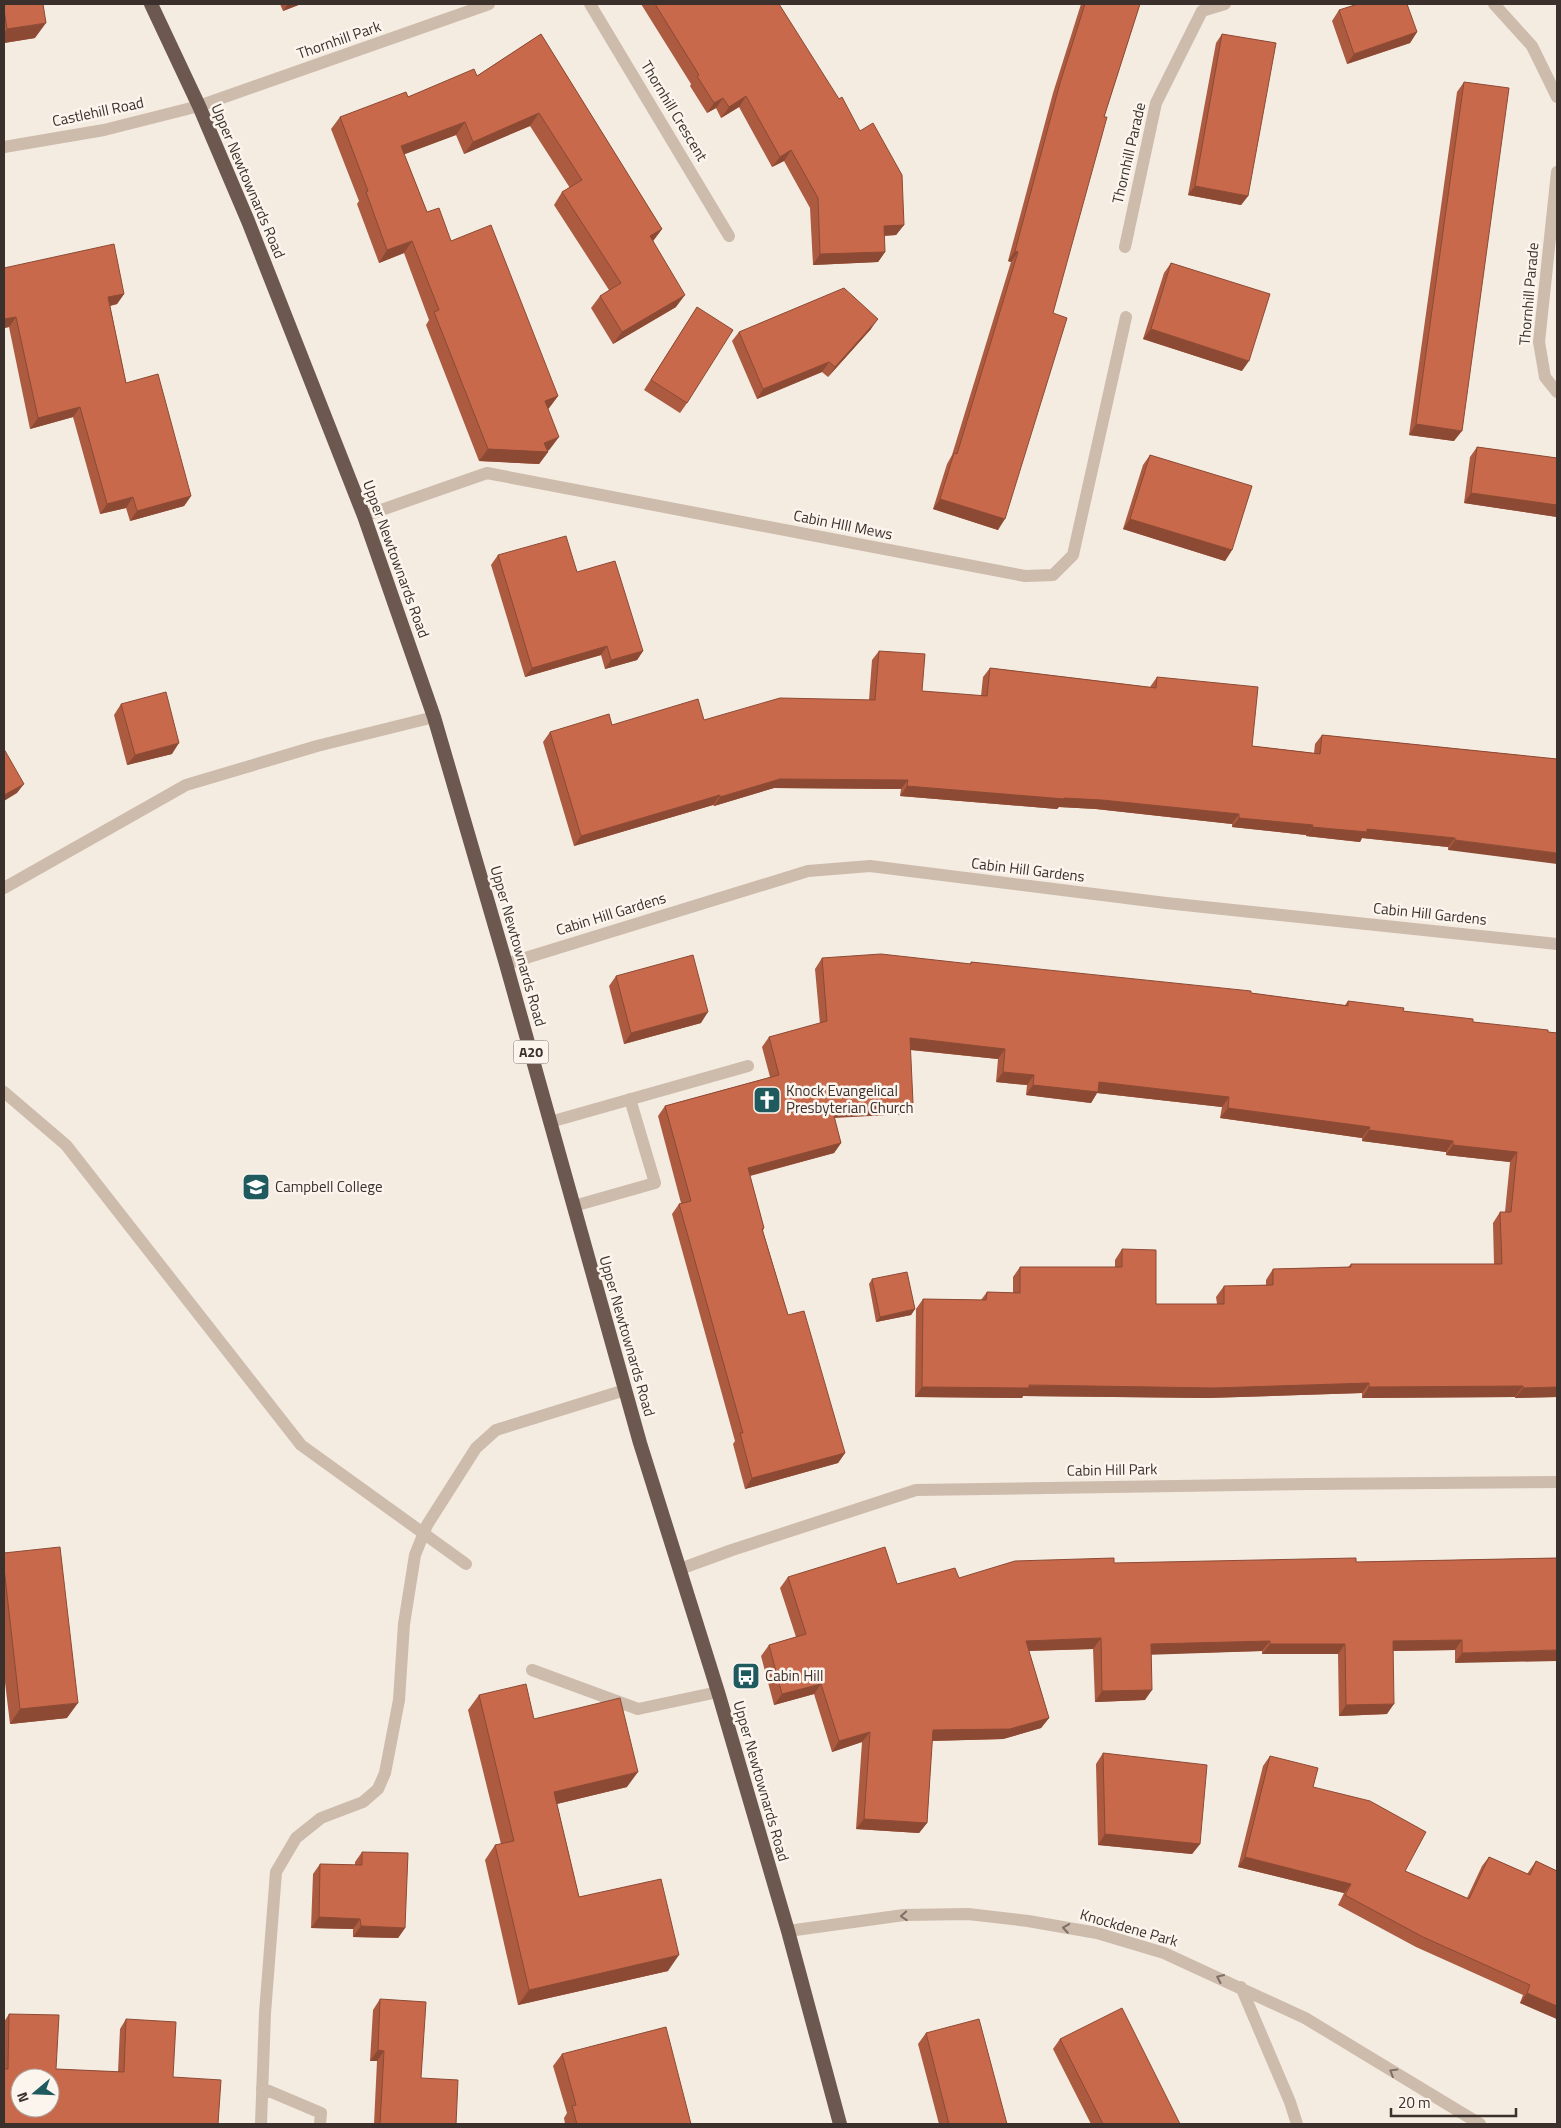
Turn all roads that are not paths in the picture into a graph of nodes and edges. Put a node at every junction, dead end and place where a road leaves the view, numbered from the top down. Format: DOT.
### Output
graph roads {
  1 [pos="151,4"];
  2 [pos="489,4"];
  3 [pos="590,4"];
  4 [pos="1224,4"];
  5 [pos="1494,4"];
  6 [pos="1557,98"];
  7 [pos="199,106"];
  8 [pos="4,147"];
  9 [pos="1557,172"];
  10 [pos="1556,195"];
  11 [pos="729,236"];
  12 [pos="1125,246"];
  13 [pos="1126,317"];
  14 [pos="1557,392"];
  15 [pos="364,516"];
  16 [pos="434,717"];
  17 [pos="4,888"];
  18 [pos="1557,944"];
  19 [pos="506,964"];
  20 [pos="748,1066"];
  21 [pos="4,1092"];
  22 [pos="630,1099"];
  23 [pos="550,1122"];
  24 [pos="574,1206"];
  25 [pos="626,1390"];
  26 [pos="1557,1482"];
  27 [pos="424,1533"];
  28 [pos="466,1564"];
  29 [pos="680,1569"];
  30 [pos="532,1670"];
  31 [pos="718,1692"];
  32 [pos="788,1931"];
  33 [pos="1241,1987"];
  34 [pos="262,2088"];
  35 [pos="261,2124"];
  36 [pos="320,2124"];
  37 [pos="840,2124"];
  38 [pos="1297,2124"];
  39 [pos="1480,2124"];
  1 -- 7 [label="highway, Upper Newtownards Road / A20"];
  2 -- 7 [label="street, Thornhill Park"];
  3 -- 11 [label="street, Thornhill Crescent"];
  4 -- 12 [label="street, Thornhill Parade"];
  5 -- 6 [label="street"];
  7 -- 8 [label="street, Castlehill Road"];
  7 -- 15 [label="highway, Upper Newtownards Road / A20"];
  9 -- 10 [label="street, Thornhill Parade"];
  10 -- 14 [label="street, Thornhill Parade"];
  13 -- 15 [label="street, Cabin HIll Mews"];
  15 -- 16 [label="highway, Upper Newtownards Road / A20"];
  16 -- 17 [label="street"];
  16 -- 19 [label="highway, Upper Newtownards Road / A20"];
  18 -- 19 [label="street, Cabin Hill Gardens"];
  19 -- 23 [label="highway, Upper Newtownards Road / A20"];
  20 -- 22 [label="street"];
  21 -- 27 [label="street"];
  22 -- 23 [label="street"];
  22 -- 24 [label="street"];
  23 -- 24 [label="highway, Upper Newtownards Road / A20"];
  24 -- 25 [label="highway, Upper Newtownards Road / A20"];
  25 -- 27 [label="street"];
  25 -- 29 [label="highway, Upper Newtownards Road / A20"];
  26 -- 29 [label="street, Cabin Hill Park"];
  27 -- 28 [label="street"];
  27 -- 34 [label="street"];
  29 -- 31 [label="highway, Upper Newtownards Road / A20"];
  30 -- 31 [label="street"];
  31 -- 32 [label="highway, Upper Newtownards Road / A20"];
  33 -- 32 [label="street, Knockdene Park, one-way"];
  32 -- 37 [label="highway, Upper Newtownards Road / A20"];
  33 -- 38 [label="street"];
  39 -- 33 [label="street, Knockdene Park, one-way"];
  34 -- 35 [label="street"];
  34 -- 36 [label="street"];
}
